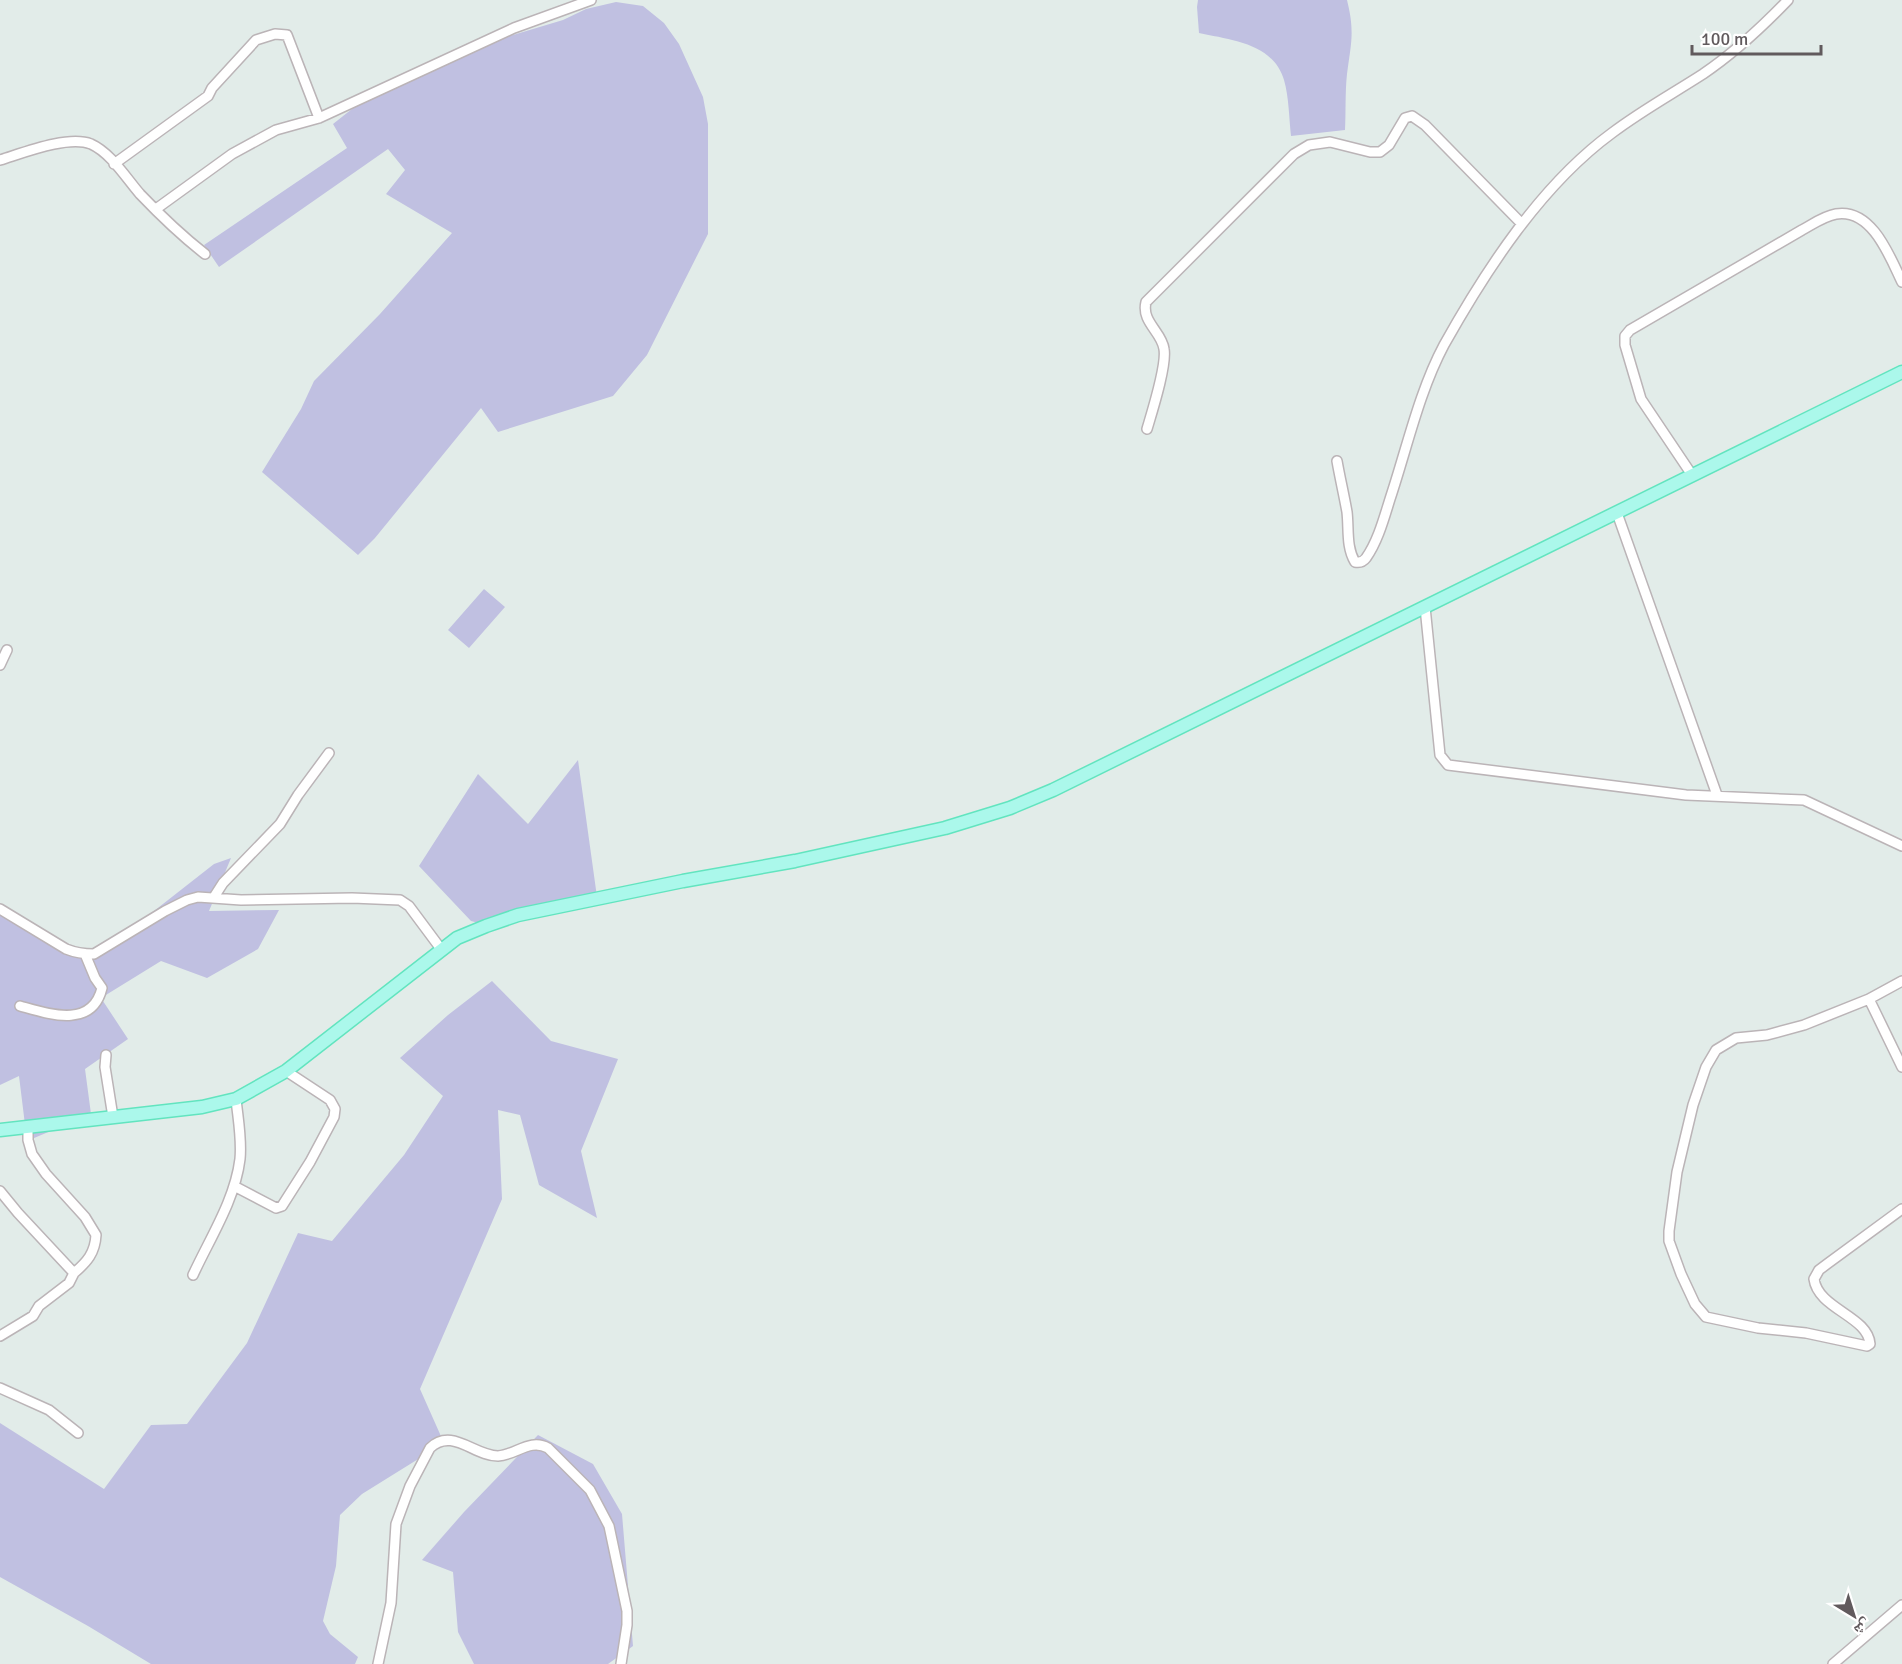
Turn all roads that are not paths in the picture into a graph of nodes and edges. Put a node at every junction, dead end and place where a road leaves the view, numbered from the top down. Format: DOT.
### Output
graph roads {
  1 [pos="591,0"];
  2 [pos="1788,0"];
  3 [pos="319,118"];
  4 [pos="0,160"];
  5 [pos="114,164"];
  6 [pos="156,209"];
  7 [pos="1522,224"];
  8 [pos="205,254"];
  9 [pos="1902,282"];
  10 [pos="1902,372"];
  11 [pos="1147,429"];
  12 [pos="1337,461"];
  13 [pos="1692,475"];
  14 [pos="1617,513"];
  15 [pos="1425,607"];
  16 [pos="7,650"];
  17 [pos="0,665"];
  18 [pos="329,753"];
  19 [pos="1717,795"];
  20 [pos="1902,846"];
  21 [pos="214,897"];
  22 [pos="0,909"];
  23 [pos="441,949"];
  24 [pos="86,954"];
  25 [pos="1902,981"];
  26 [pos="1869,999"];
  27 [pos="20,1006"];
  28 [pos="106,1055"];
  29 [pos="1902,1067"];
  30 [pos="286,1071"];
  31 [pos="236,1099"];
  32 [pos="113,1118"];
  33 [pos="28,1126"];
  34 [pos="0,1130"];
  35 [pos="234,1186"];
  36 [pos="0,1191"];
  37 [pos="1902,1209"];
  38 [pos="74,1273"];
  39 [pos="193,1275"];
  40 [pos="0,1336"];
  41 [pos="0,1388"];
  42 [pos="78,1433"];
  43 [pos="1902,1605"];
  44 [pos="620,1663"];
  45 [pos="378,1664"];
  46 [pos="1833,1664"];
  1 -- 3 [label="street"];
  2 -- 7 [label="street"];
  3 -- 5 [label="street"];
  3 -- 6 [label="street"];
  4 -- 5 [label="street"];
  5 -- 6 [label="street"];
  6 -- 8 [label="street"];
  7 -- 11 [label="street"];
  7 -- 12 [label="street"];
  9 -- 13 [label="street"];
  10 -- 13 [label="main road"];
  13 -- 14 [label="main road"];
  14 -- 15 [label="main road"];
  14 -- 19 [label="street"];
  15 -- 19 [label="street"];
  15 -- 23 [label="main road"];
  16 -- 17 [label="street"];
  18 -- 21 [label="street"];
  19 -- 20 [label="street"];
  21 -- 23 [label="street"];
  21 -- 24 [label="street"];
  22 -- 24 [label="street"];
  23 -- 30 [label="main road"];
  24 -- 27 [label="street"];
  25 -- 26 [label="street"];
  26 -- 29 [label="street"];
  26 -- 37 [label="street"];
  28 -- 32 [label="street"];
  30 -- 31 [label="main road"];
  30 -- 35 [label="street"];
  31 -- 32 [label="main road"];
  31 -- 35 [label="street"];
  32 -- 33 [label="main road"];
  33 -- 34 [label="main road"];
  33 -- 38 [label="street"];
  35 -- 39 [label="street"];
  36 -- 38 [label="street"];
  38 -- 40 [label="street"];
  41 -- 42 [label="street"];
  43 -- 46 [label="street"];
  44 -- 45 [label="street"];
}
